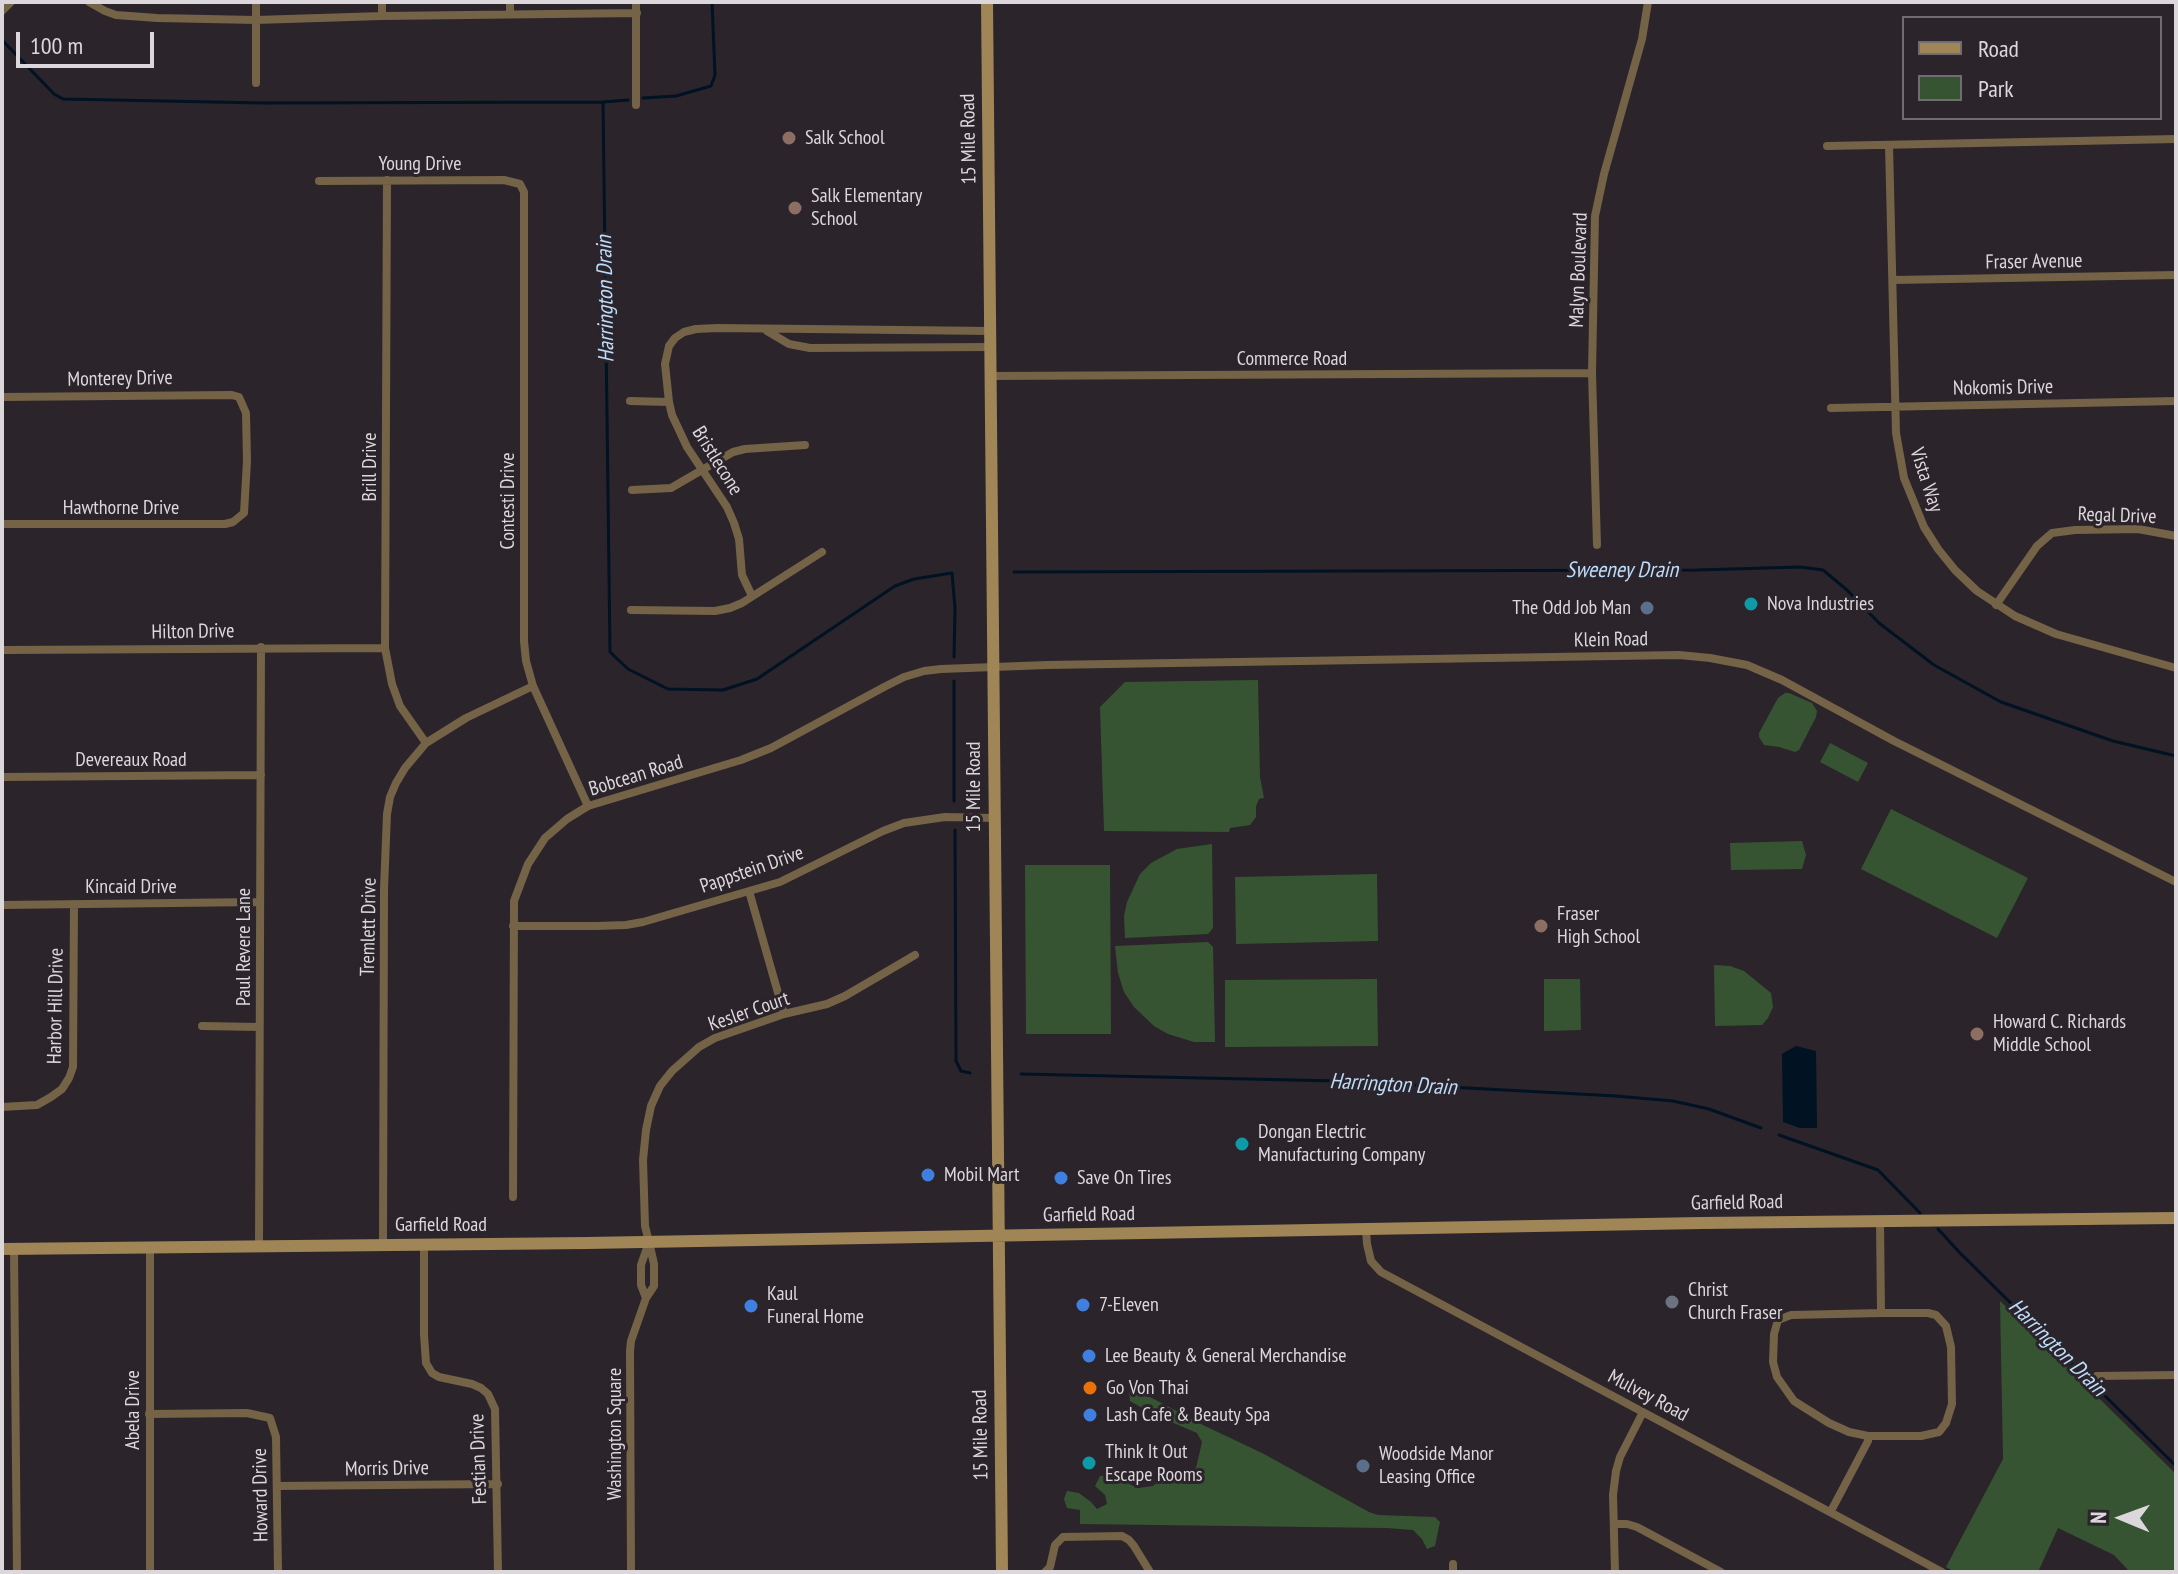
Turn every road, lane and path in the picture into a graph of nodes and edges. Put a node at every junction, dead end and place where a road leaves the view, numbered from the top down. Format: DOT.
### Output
graph roads {
  1 [pos="11,2"];
  2 [pos="89,2"];
  3 [pos="256,2"];
  4 [pos="382,2"];
  5 [pos="510,2"];
  6 [pos="636,2"];
  7 [pos="987,2"];
  8 [pos="1648,2"];
  9 [pos="2,11"];
  10 [pos="637,13"];
  11 [pos="510,14"];
  12 [pos="382,16"];
  13 [pos="256,20"];
  14 [pos="256,83"];
  15 [pos="636,105"];
  16 [pos="2176,139"];
  17 [pos="1889,145"];
  18 [pos="1827,146"];
  19 [pos="387,180"];
  20 [pos="319,181"];
  21 [pos="520,184"];
  22 [pos="2176,275"];
  23 [pos="1893,280"];
  24 [pos="763,328"];
  25 [pos="991,331"];
  26 [pos="991,347"];
  27 [pos="1592,373"];
  28 [pos="991,376"];
  29 [pos="2,397"];
  30 [pos="630,401"];
  31 [pos="2176,401"];
  32 [pos="669,402"];
  33 [pos="1895,407"];
  34 [pos="1831,408"];
  35 [pos="805,445"];
  36 [pos="703,471"];
  37 [pos="632,490"];
  38 [pos="239,519"];
  39 [pos="2,524"];
  40 [pos="2176,536"];
  41 [pos="1597,545"];
  42 [pos="822,552"];
  43 [pos="752,596"];
  44 [pos="1996,605"];
  45 [pos="631,610"];
  46 [pos="261,647"];
  47 [pos="385,648"];
  48 [pos="2,650"];
  49 [pos="994,668"];
  50 [pos="2176,668"];
  51 [pos="533,686"];
  52 [pos="426,743"];
  53 [pos="261,775"];
  54 [pos="2,777"];
  55 [pos="588,806"];
  56 [pos="994,818"];
  57 [pos="2176,882"];
  58 [pos="749,891"];
  59 [pos="259,902"];
  60 [pos="74,904"];
  61 [pos="2,905"];
  62 [pos="513,926"];
  63 [pos="915,955"];
  64 [pos="784,1014"];
  65 [pos="202,1026"];
  66 [pos="259,1027"];
  67 [pos="2,1107"];
  68 [pos="513,1197"];
  69 [pos="2176,1218"];
  70 [pos="1880,1221"];
  71 [pos="1366,1229"];
  72 [pos="998,1236"];
  73 [pos="649,1242"];
  74 [pos="383,1245"];
  75 [pos="424,1245"];
  76 [pos="259,1246"];
  77 [pos="150,1248"];
  78 [pos="8,1249"];
  79 [pos="1881,1313"];
  80 [pos="2176,1375"];
  81 [pos="2097,1376"];
  82 [pos="1643,1412"];
  83 [pos="149,1414"];
  84 [pos="1868,1436"];
  85 [pos="498,1484"];
  86 [pos="277,1486"];
  87 [pos="1831,1511"];
  88 [pos="1614,1524"];
  89 [pos="17,1572"];
  90 [pos="150,1572"];
  91 [pos="278,1572"];
  92 [pos="498,1572"];
  93 [pos="631,1572"];
  94 [pos="1002,1572"];
  95 [pos="1045,1572"];
  96 [pos="1150,1572"];
  97 [pos="1615,1572"];
  98 [pos="1721,1572"];
  99 [pos="1942,1572"];
  1 -- 9 [label="street"];
  2 -- 13 [label="street"];
  3 -- 13 [label="street"];
  4 -- 12 [label="street"];
  5 -- 11 [label="street"];
  6 -- 10 [label="street"];
  7 -- 25 [label="main road, 15 Mile Road"];
  8 -- 27 [label="street, Malyn Boulevard"];
  10 -- 11 [label="street"];
  10 -- 15 [label="street"];
  11 -- 12 [label="street"];
  12 -- 13 [label="street"];
  13 -- 14 [label="street"];
  16 -- 17 [label="street"];
  17 -- 18 [label="street"];
  17 -- 23 [label="street, Vista Way"];
  19 -- 20 [label="street, Young Drive"];
  19 -- 21 [label="street, Young Drive"];
  19 -- 47 [label="street, Brill Drive"];
  21 -- 51 [label="street, Contesti Drive"];
  22 -- 23 [label="street, Fraser Avenue"];
  23 -- 33 [label="street, Vista Way"];
  24 -- 25 [label="street, Bristlecone"];
  24 -- 26 [label="street, Bristlecone"];
  24 -- 32 [label="street, Bristlecone"];
  25 -- 26 [label="main road, 15 Mile Road"];
  26 -- 28 [label="main road, 15 Mile Road"];
  27 -- 28 [label="street, Commerce Road"];
  27 -- 41 [label="street, Malyn Boulevard"];
  28 -- 49 [label="main road, 15 Mile Road"];
  29 -- 38 [label="street, Monterey Drive"];
  30 -- 32 [label="street"];
  31 -- 33 [label="street, Nokomis Drive"];
  32 -- 36 [label="street, Bristlecone"];
  33 -- 34 [label="street, Nokomis Drive"];
  33 -- 44 [label="street, Vista Way"];
  35 -- 36 [label="street"];
  36 -- 37 [label="street"];
  36 -- 43 [label="street, Bristlecone"];
  38 -- 39 [label="street, Hawthorne Drive"];
  40 -- 44 [label="street, Regal Drive"];
  42 -- 43 [label="street"];
  43 -- 45 [label="street"];
  44 -- 50 [label="street, Vista Way"];
  46 -- 47 [label="street, Hilton Drive"];
  46 -- 48 [label="street, Hilton Drive"];
  46 -- 53 [label="street, Paul Revere Lane"];
  47 -- 52 [label="street, Brill Drive"];
  49 -- 55 [label="street, Bobcean Road"];
  49 -- 56 [label="main road, 15 Mile Road"];
  49 -- 57 [label="street, Klein Road"];
  51 -- 52 [label="street, Tremlett Drive"];
  51 -- 55 [label="street, Contesti Drive"];
  52 -- 74 [label="street, Tremlett Drive"];
  53 -- 54 [label="street, Devereaux Road"];
  53 -- 59 [label="street, Paul Revere Lane"];
  55 -- 62 [label="street, Bobcean Road"];
  56 -- 58 [label="street, Pappstein Drive"];
  56 -- 72 [label="main road, 15 Mile Road"];
  58 -- 62 [label="street, Pappstein Drive"];
  58 -- 64 [label="street"];
  59 -- 60 [label="street, Kincaid Drive"];
  59 -- 66 [label="street, Paul Revere Lane"];
  60 -- 61 [label="street, Kincaid Drive"];
  60 -- 67 [label="street, Harbor Hill Drive"];
  62 -- 68 [label="street, Bobcean Road"];
  63 -- 64 [label="street, Kesler Court"];
  64 -- 73 [label="street, Kesler Court"];
  65 -- 66 [label="street"];
  66 -- 76 [label="street, Paul Revere Lane"];
  69 -- 70 [label="main road, Garfield Road"];
  70 -- 71 [label="main road, Garfield Road"];
  70 -- 79 [label="street"];
  71 -- 72 [label="main road, Garfield Road"];
  71 -- 82 [label="street, Mulvey Road"];
  72 -- 73 [label="main road, Garfield Road"];
  72 -- 94 [label="main road, 15 Mile Road"];
  73 -- 75 [label="main road, Garfield Road"];
  73 -- 93 [label="street, Washington Square"];
  74 -- 75 [label="main road, Garfield Road"];
  74 -- 76 [label="main road, Garfield Road"];
  75 -- 85 [label="street, Festian Drive"];
  76 -- 77 [label="main road, Garfield Road"];
  77 -- 78 [label="main road, Garfield Road"];
  77 -- 83 [label="street, Abela Drive"];
  78 -- 89 [label="street"];
  79 -- 84 [label="street"];
  79 -- 84 [label="street"];
  80 -- 81 [label="street"];
  82 -- 87 [label="street, Mulvey Road"];
  82 -- 88 [label="street"];
  83 -- 86 [label="street, Howard Drive"];
  83 -- 90 [label="street, Abela Drive"];
  84 -- 87 [label="street"];
  85 -- 86 [label="street, Morris Drive"];
  85 -- 92 [label="street, Festian Drive"];
  86 -- 91 [label="street, Howard Drive"];
  87 -- 99 [label="street, Mulvey Road"];
  88 -- 97 [label="street"];
  88 -- 98 [label="street"];
  95 -- 96 [label="street"];
}
